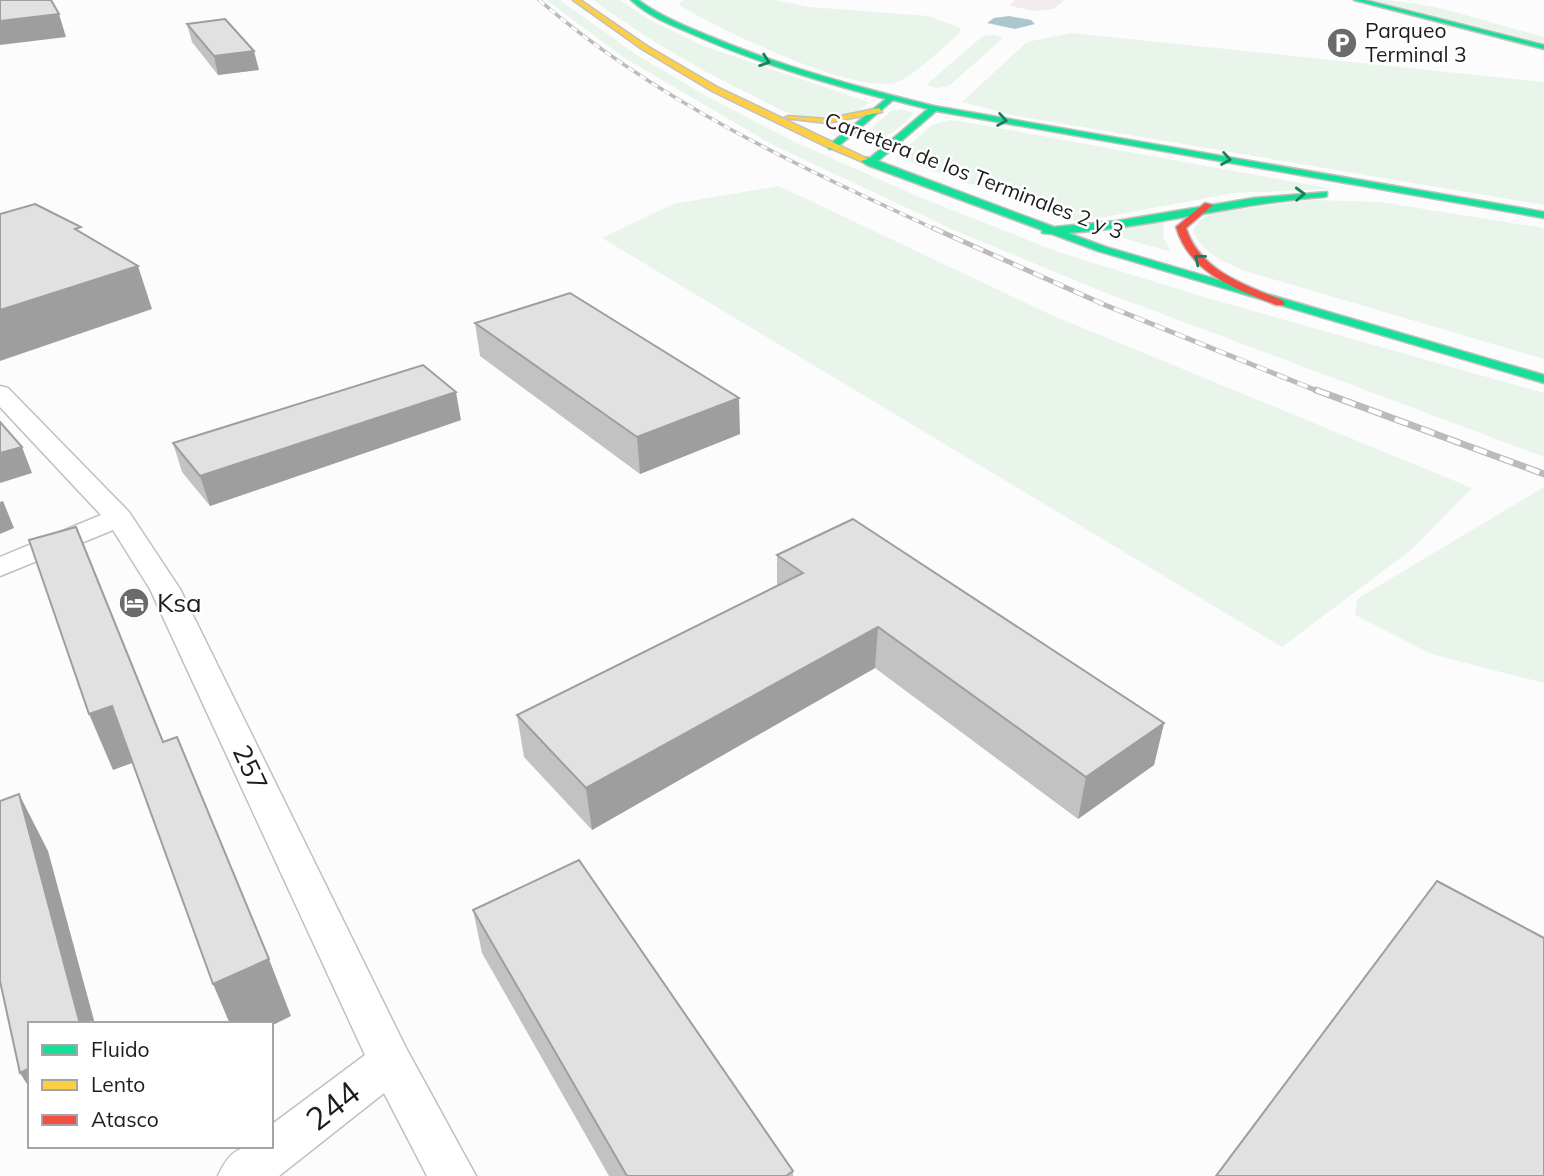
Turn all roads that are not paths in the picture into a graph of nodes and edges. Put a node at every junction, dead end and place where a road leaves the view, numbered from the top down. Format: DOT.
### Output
graph roads {
  1 [pos="576,0"];
  2 [pos="634,0"];
  3 [pos="1357,0"];
  4 [pos="1416,0"];
  5 [pos="672,6"];
  6 [pos="1544,32"];
  7 [pos="702,37"];
  8 [pos="1544,47"];
  9 [pos="891,98"];
  10 [pos="934,108"];
  11 [pos="754,109"];
  12 [pos="879,110"];
  13 [pos="832,147"];
  14 [pos="870,163"];
  15 [pos="1208,205"];
  16 [pos="1496,207"];
  17 [pos="1544,215"];
  18 [pos="1046,231"];
  19 [pos="1280,303"];
  20 [pos="1544,379"];
  21 [pos="0,393"];
  22 [pos="119,518"];
  23 [pos="0,567"];
  24 [pos="390,1062"];
  25 [pos="242,1176"];
  26 [pos="452,1176"];
  1 -- 11 [label="main road, Carretera de los Terminales 2 y 3"];
  2 -- 7 [label="main road"];
  3 -- 8 [label="main road"];
  4 -- 6 [label="main road"];
  5 -- 7 [label="main road"];
  7 -- 9 [label="main road, one-way"];
  9 -- 10 [label="main road"];
  9 -- 12 [label="main road"];
  10 -- 14 [label="main road"];
  10 -- 16 [label="main road, one-way"];
  11 -- 12 [label="main road"];
  11 -- 13 [label="main road, Carretera de los Terminales 2 y 3"];
  12 -- 13 [label="main road"];
  13 -- 14 [label="main road, Carretera de los Terminales 2 y 3"];
  14 -- 18 [label="main road, Carretera de los Terminales 2 y 3"];
  15 -- 16 [label="main road, one-way"];
  15 -- 18 [label="main road"];
  19 -- 15 [label="main road, one-way"];
  16 -- 17 [label="main road"];
  18 -- 19 [label="main road, Carretera de los Terminales 2 y 3"];
  19 -- 20 [label="main road, Carretera de los Terminales 2 y 3"];
  21 -- 22 [label="street, 257"];
  22 -- 23 [label="street"];
  22 -- 24 [label="street, 257"];
  24 -- 25 [label="street, 244"];
  24 -- 26 [label="street, 257"];
}
